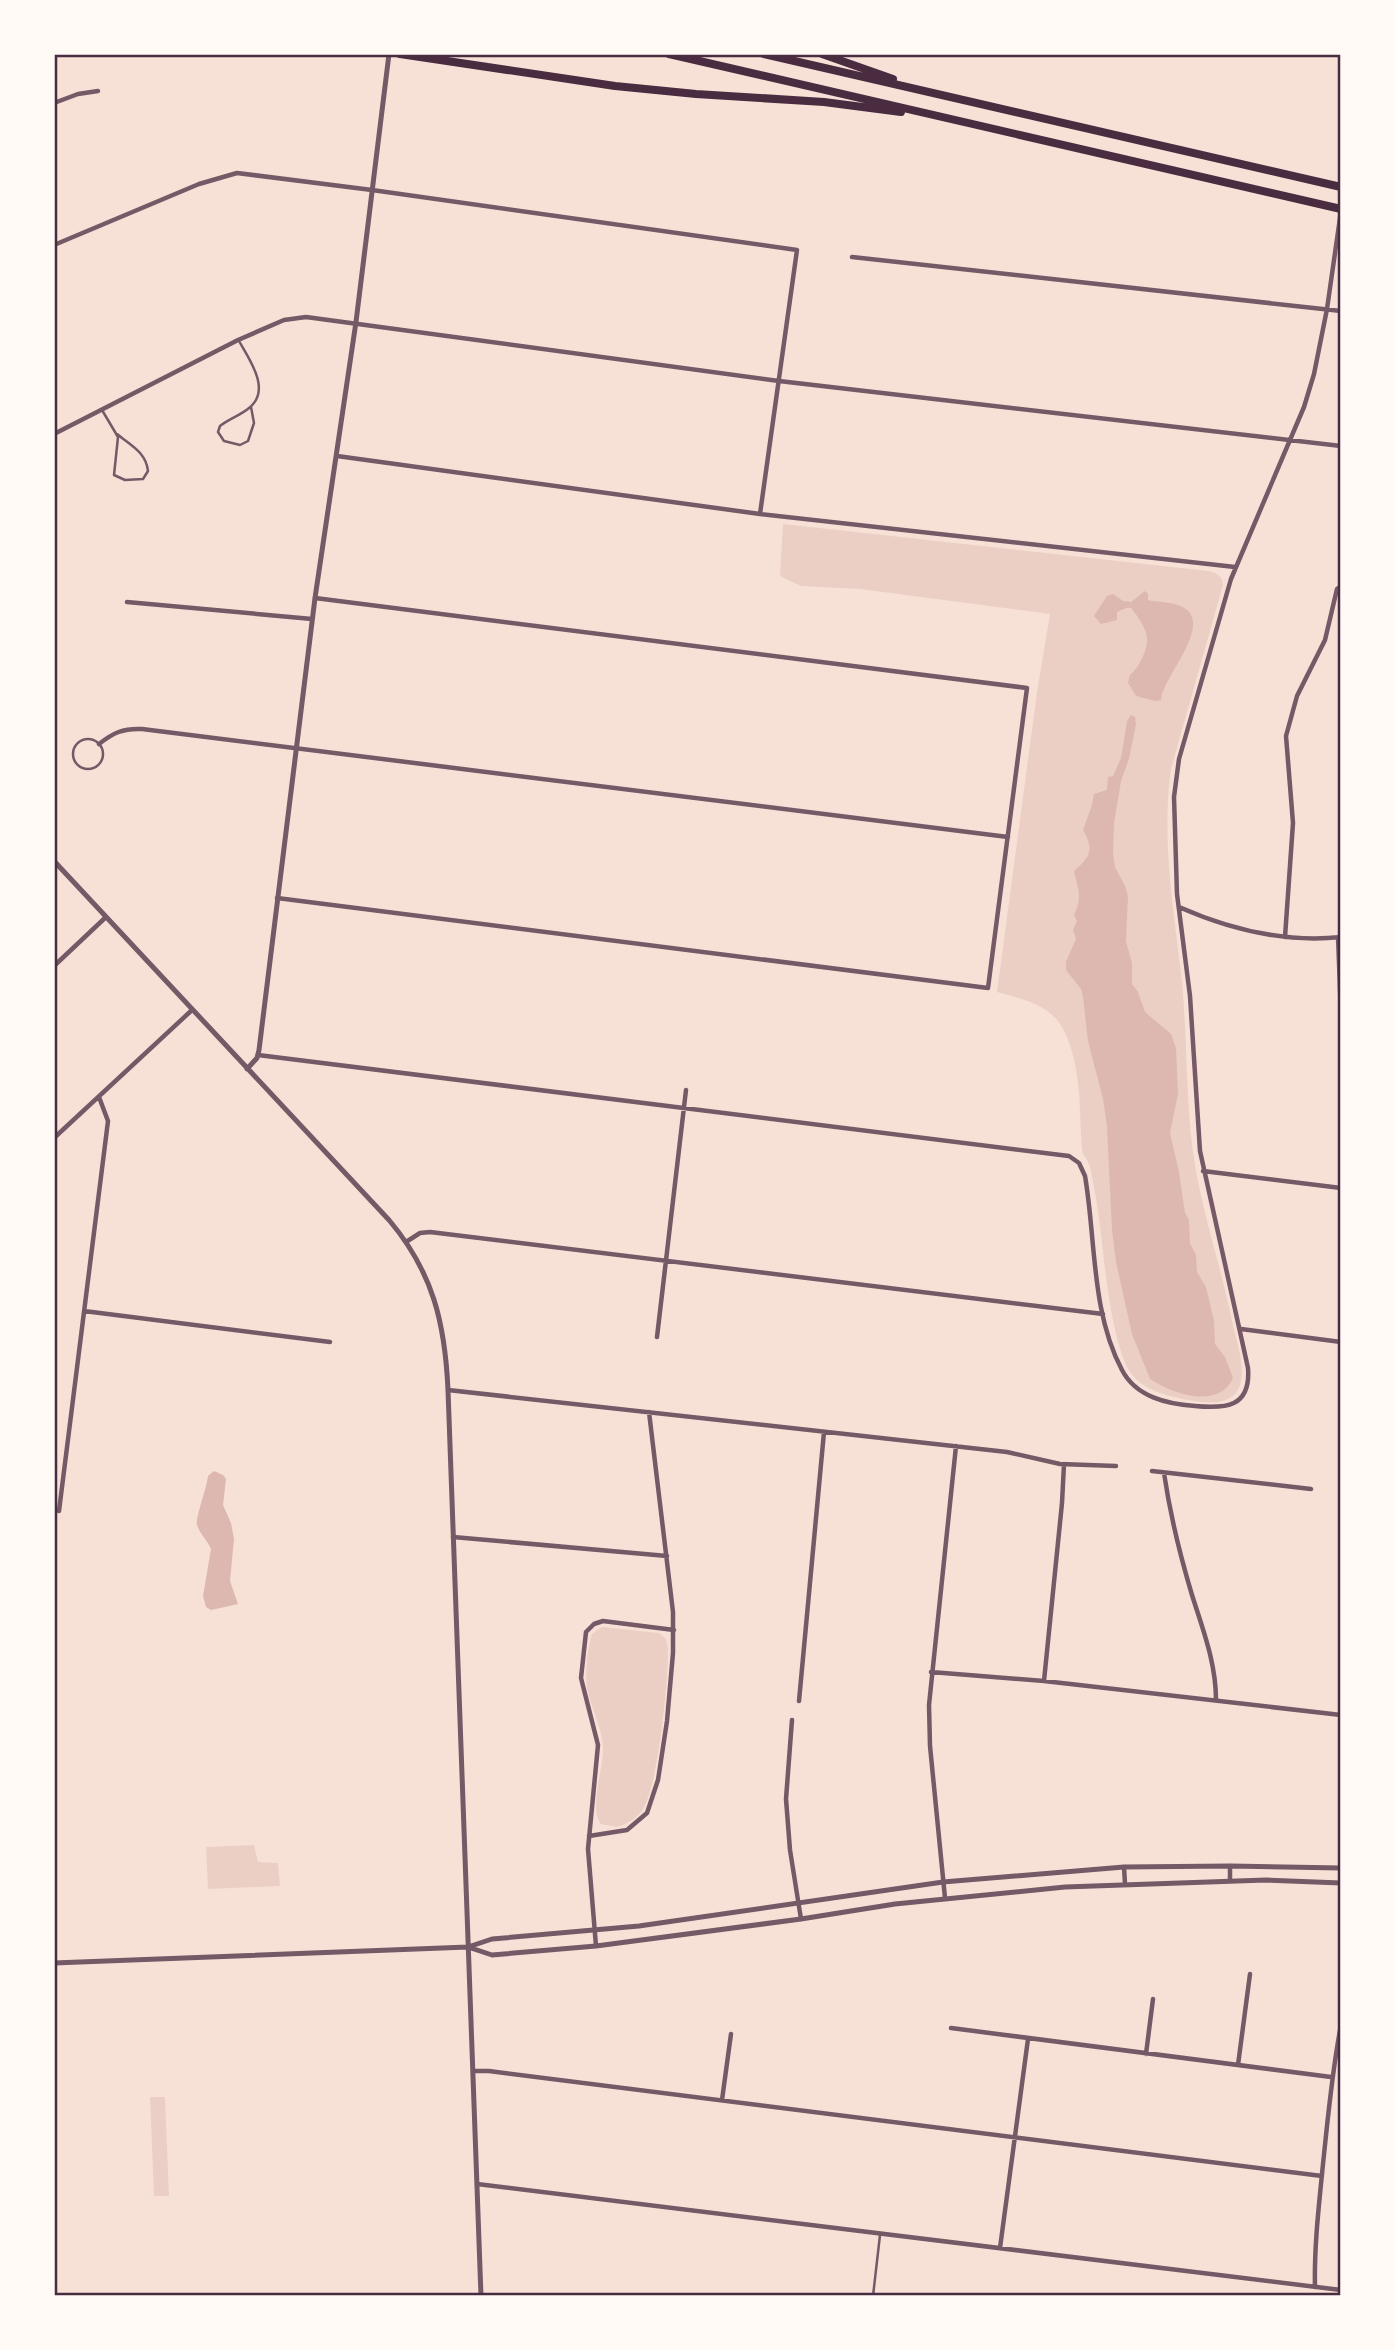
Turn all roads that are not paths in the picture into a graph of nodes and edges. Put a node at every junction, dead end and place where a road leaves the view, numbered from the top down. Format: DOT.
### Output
graph roads {
  1 [pos="389,54"];
  2 [pos="400,54"];
  3 [pos="669,54"];
  4 [pos="764,54"];
  5 [pos="822,54"];
  6 [pos="97,91"];
  7 [pos="942,96"];
  8 [pos="54,103"];
  9 [pos="959,121"];
  10 [pos="1338,187"];
  11 [pos="372,190"];
  12 [pos="1338,209"];
  13 [pos="54,244"];
  14 [pos="852,257"];
  15 [pos="1327,309"];
  16 [pos="1341,311"];
  17 [pos="356,323"];
  18 [pos="238,340"];
  19 [pos="779,381"];
  20 [pos="251,407"];
  21 [pos="102,410"];
  22 [pos="117,433"];
  23 [pos="54,434"];
  24 [pos="1290,439"];
  25 [pos="1341,446"];
  26 [pos="337,456"];
  27 [pos="760,514"];
  28 [pos="1235,567"];
  29 [pos="1339,588"];
  30 [pos="315,598"];
  31 [pos="127,602"];
  32 [pos="312,619"];
  33 [pos="99,744"];
  34 [pos="296,747"];
  35 [pos="1008,837"];
  36 [pos="54,861"];
  37 [pos="277,898"];
  38 [pos="1178,906"];
  39 [pos="106,918"];
  40 [pos="1285,937"];
  41 [pos="1339,937"];
  42 [pos="54,966"];
  43 [pos="192,1010"];
  44 [pos="1341,1015"];
  45 [pos="258,1055"];
  46 [pos="247,1069"];
  47 [pos="687,1090"];
  48 [pos="99,1097"];
  49 [pos="684,1107"];
  50 [pos="54,1138"];
  51 [pos="1203,1171"];
  52 [pos="1341,1188"];
  53 [pos="406,1242"];
  54 [pos="667,1261"];
  55 [pos="84,1311"];
  56 [pos="1102,1314"];
  57 [pos="1241,1329"];
  58 [pos="657,1337"];
  59 [pos="330,1342"];
  60 [pos="1341,1342"];
  61 [pos="448,1390"];
  62 [pos="649,1411"];
  63 [pos="824,1432"];
  64 [pos="956,1446"];
  65 [pos="1064,1464"];
  66 [pos="1116,1466"];
  67 [pos="1152,1471"];
  68 [pos="1164,1473"];
  69 [pos="1311,1489"];
  70 [pos="59,1511"];
  71 [pos="453,1537"];
  72 [pos="667,1556"];
  73 [pos="674,1630"];
  74 [pos="931,1672"];
  75 [pos="1044,1681"];
  76 [pos="1216,1700"];
  77 [pos="799,1701"];
  78 [pos="1341,1715"];
  79 [pos="792,1720"];
  80 [pos="589,1836"];
  81 [pos="1230,1866"];
  82 [pos="1124,1867"];
  83 [pos="1341,1868"];
  84 [pos="1063,1871"];
  85 [pos="1230,1881"];
  86 [pos="943,1882"];
  87 [pos="1341,1883"];
  88 [pos="1125,1884"];
  89 [pos="1065,1887"];
  90 [pos="945,1898"];
  91 [pos="799,1904"];
  92 [pos="801,1919"];
  93 [pos="594,1930"];
  94 [pos="596,1946"];
  95 [pos="468,1947"];
  96 [pos="54,1963"];
  97 [pos="1250,1974"];
  98 [pos="1153,1999"];
  99 [pos="1341,2025"];
  100 [pos="951,2028"];
  101 [pos="731,2034"];
  102 [pos="1028,2039"];
  103 [pos="1146,2054"];
  104 [pos="1238,2065"];
  105 [pos="473,2071"];
  106 [pos="1331,2077"];
  107 [pos="722,2100"];
  108 [pos="1015,2136"];
  109 [pos="1322,2176"];
  110 [pos="476,2184"];
  111 [pos="881,2232"];
  112 [pos="1000,2248"];
  113 [pos="1315,2287"];
  114 [pos="1341,2290"];
  115 [pos="481,2296"];
  116 [pos="873,2296"];
  1 -- 11 [label="street"];
  2 -- 9 [label="highway"];
  3 -- 9 [label="highway"];
  4 -- 7 [label="highway"];
  5 -- 7 [label="highway"];
  6 -- 8 [label="street"];
  7 -- 10 [label="highway"];
  9 -- 12 [label="highway"];
  11 -- 13 [label="street"];
  11 -- 17 [label="street"];
  11 -- 19 [label="street"];
  12 -- 15 [label="street"];
  14 -- 15 [label="street"];
  15 -- 16 [label="street"];
  15 -- 24 [label="street"];
  17 -- 18 [label="street"];
  17 -- 19 [label="street"];
  17 -- 26 [label="street"];
  18 -- 20 [label="lane"];
  18 -- 21 [label="street"];
  19 -- 24 [label="street"];
  19 -- 27 [label="street"];
  20 -- 20 [label="lane"];
  21 -- 22 [label="lane"];
  21 -- 23 [label="street"];
  22 -- 22 [label="lane"];
  24 -- 25 [label="street"];
  24 -- 28 [label="street"];
  26 -- 27 [label="street"];
  26 -- 30 [label="street"];
  27 -- 28 [label="street"];
  28 -- 38 [label="street"];
  29 -- 40 [label="street"];
  30 -- 32 [label="street"];
  30 -- 35 [label="street"];
  31 -- 32 [label="street"];
  32 -- 34 [label="street"];
  33 -- 33 [label="lane"];
  33 -- 34 [label="street"];
  34 -- 35 [label="street"];
  34 -- 37 [label="street"];
  35 -- 37 [label="street"];
  36 -- 39 [label="street"];
  37 -- 45 [label="street"];
  38 -- 40 [label="street"];
  38 -- 51 [label="street"];
  39 -- 42 [label="street"];
  39 -- 43 [label="street"];
  40 -- 41 [label="street"];
  41 -- 44 [label="street"];
  43 -- 46 [label="street"];
  43 -- 48 [label="street"];
  45 -- 46 [label="street"];
  45 -- 49 [label="street"];
  46 -- 53 [label="street"];
  47 -- 49 [label="street"];
  48 -- 50 [label="street"];
  48 -- 55 [label="street"];
  49 -- 54 [label="street"];
  49 -- 56 [label="street"];
  51 -- 52 [label="street"];
  51 -- 57 [label="street"];
  53 -- 54 [label="street"];
  53 -- 61 [label="street"];
  54 -- 56 [label="street"];
  54 -- 58 [label="street"];
  55 -- 59 [label="street"];
  55 -- 70 [label="street"];
  56 -- 57 [label="street"];
  57 -- 60 [label="street"];
  61 -- 62 [label="street"];
  61 -- 71 [label="street"];
  62 -- 63 [label="street"];
  62 -- 72 [label="street"];
  63 -- 64 [label="street"];
  63 -- 77 [label="street"];
  64 -- 65 [label="street"];
  64 -- 74 [label="street"];
  65 -- 66 [label="street"];
  65 -- 75 [label="street"];
  67 -- 68 [label="street"];
  68 -- 69 [label="street"];
  68 -- 76 [label="street"];
  71 -- 72 [label="street"];
  71 -- 95 [label="street"];
  72 -- 73 [label="street"];
  73 -- 80 [label="street"];
  73 -- 80 [label="street"];
  74 -- 75 [label="street"];
  74 -- 86 [label="street"];
  75 -- 76 [label="street"];
  76 -- 78 [label="street"];
  79 -- 91 [label="street"];
  80 -- 93 [label="street"];
  81 -- 82 [label="street"];
  81 -- 83 [label="street"];
  81 -- 85 [label="street"];
  82 -- 84 [label="street"];
  82 -- 88 [label="street"];
  84 -- 86 [label="street"];
  84 -- 89 [label="street"];
  85 -- 87 [label="street"];
  85 -- 88 [label="street"];
  86 -- 90 [label="street"];
  86 -- 91 [label="street"];
  88 -- 89 [label="street"];
  89 -- 90 [label="street"];
  90 -- 92 [label="street"];
  91 -- 92 [label="street"];
  91 -- 93 [label="street"];
  92 -- 94 [label="street"];
  93 -- 94 [label="street"];
  93 -- 95 [label="street"];
  94 -- 95 [label="street"];
  95 -- 96 [label="street"];
  95 -- 105 [label="street"];
  97 -- 104 [label="street"];
  98 -- 103 [label="street"];
  99 -- 106 [label="street"];
  100 -- 102 [label="street"];
  101 -- 107 [label="street"];
  102 -- 103 [label="street"];
  102 -- 108 [label="street"];
  103 -- 104 [label="street"];
  104 -- 106 [label="street"];
  105 -- 107 [label="street"];
  105 -- 110 [label="street"];
  106 -- 109 [label="street"];
  107 -- 108 [label="street"];
  108 -- 109 [label="street"];
  108 -- 112 [label="street"];
  109 -- 113 [label="street"];
  110 -- 111 [label="street"];
  110 -- 115 [label="street"];
  111 -- 112 [label="street"];
  111 -- 116 [label="lane"];
  112 -- 113 [label="street"];
  113 -- 114 [label="street"];
}
